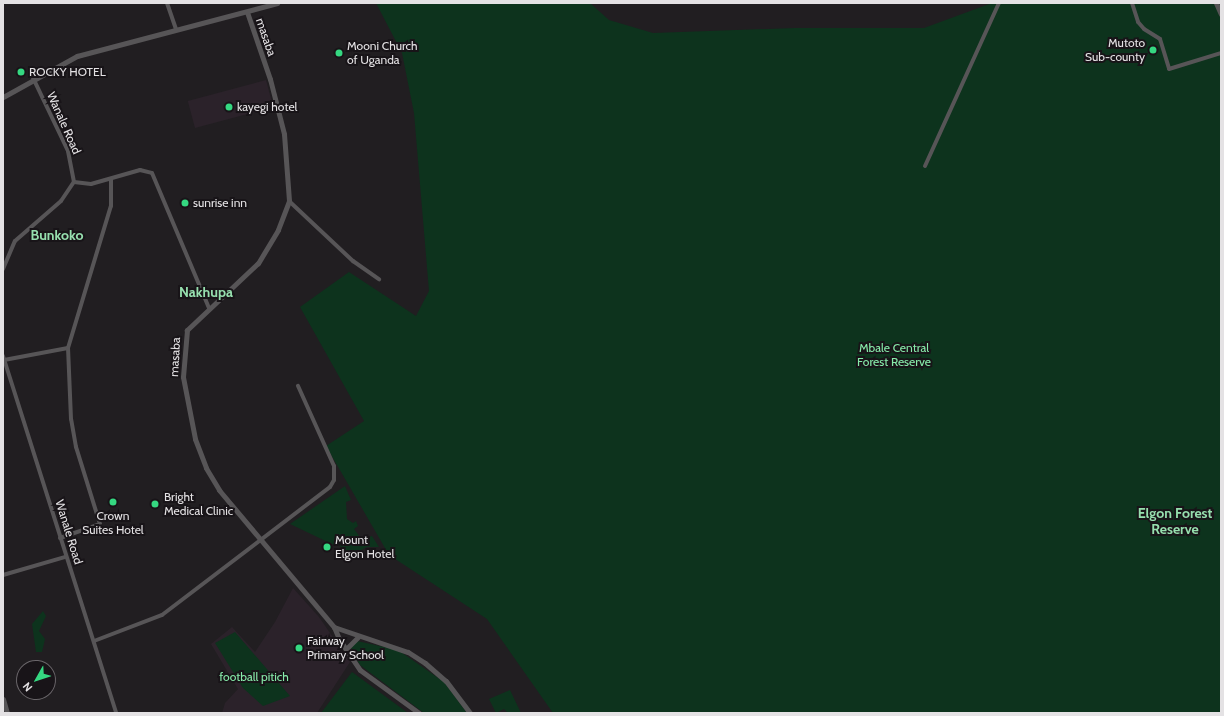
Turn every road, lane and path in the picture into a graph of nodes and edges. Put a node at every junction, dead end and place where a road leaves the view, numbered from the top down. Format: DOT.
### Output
graph roads {
  1 [pos="168,3"];
  2 [pos="277,3"];
  3 [pos="999,3"];
  4 [pos="1132,3"];
  5 [pos="1216,3"];
  6 [pos="247,12"];
  7 [pos="1221,14"];
  8 [pos="176,29"];
  9 [pos="1221,53"];
  10 [pos="33,78"];
  11 [pos="3,97"];
  12 [pos="925,166"];
  13 [pos="111,179"];
  14 [pos="74,182"];
  15 [pos="289,201"];
  16 [pos="3,269"];
  17 [pos="379,279"];
  18 [pos="209,308"];
  19 [pos="68,348"];
  20 [pos="4,358"];
  21 [pos="298,386"];
  22 [pos="60,538"];
  23 [pos="261,542"];
  24 [pos="66,557"];
  25 [pos="3,575"];
  26 [pos="334,627"];
  27 [pos="358,637"];
  28 [pos="94,641"];
  29 [pos="346,649"];
  30 [pos="3,699"];
  31 [pos="7,713"];
  32 [pos="116,713"];
  33 [pos="419,713"];
  34 [pos="470,713"];
  1 -- 8 [label="street"];
  2 -- 6 [label="street"];
  3 -- 12 [label="street"];
  4 -- 9 [label="street"];
  5 -- 7 [label="street"];
  6 -- 8 [label="street"];
  6 -- 15 [label="street, masaba"];
  8 -- 10 [label="street"];
  10 -- 11 [label="street"];
  10 -- 14 [label="street, Wanale Road"];
  13 -- 14 [label="street"];
  13 -- 18 [label="street"];
  13 -- 19 [label="street"];
  14 -- 16 [label="street"];
  15 -- 17 [label="street"];
  15 -- 18 [label="street, masaba"];
  18 -- 23 [label="street, masaba"];
  19 -- 20 [label="street"];
  19 -- 22 [label="street"];
  20 -- 22 [label="street, Wanale Road"];
  21 -- 23 [label="street"];
  22 -- 24 [label="street, Wanale Road"];
  23 -- 26 [label="street, masaba"];
  23 -- 28 [label="street"];
  24 -- 25 [label="street"];
  24 -- 28 [label="street, Wanale Road"];
  26 -- 27 [label="street"];
  26 -- 29 [label="street"];
  27 -- 29 [label="street"];
  27 -- 34 [label="street"];
  28 -- 32 [label="street, Wanale Road"];
  29 -- 33 [label="street"];
  30 -- 31 [label="street"];
}
